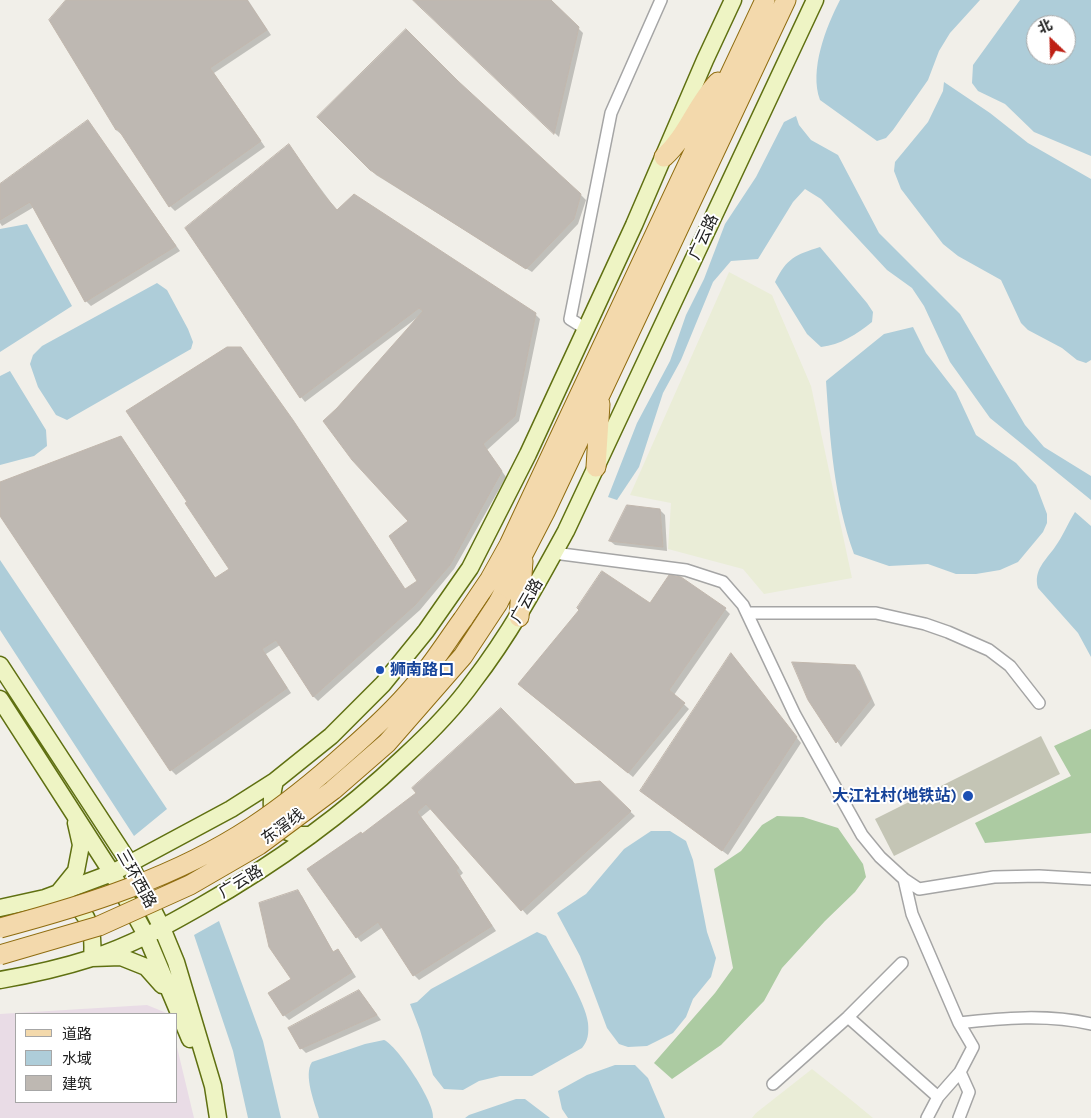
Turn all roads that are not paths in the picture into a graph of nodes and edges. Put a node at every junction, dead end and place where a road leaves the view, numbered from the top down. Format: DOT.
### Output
graph roads {
  1 [pos="661,0"];
  2 [pos="733,0"];
  3 [pos="765,0"];
  4 [pos="786,0"];
  5 [pos="815,0"];
  6 [pos="736,62"];
  7 [pos="664,157"];
  8 [pos="586,329"];
  9 [pos="600,394"];
  10 [pos="596,467"];
  11 [pos="554,553"];
  12 [pos="523,554"];
  13 [pos="498,603"];
  14 [pos="747,613"];
  15 [pos="519,617"];
  16 [pos="0,665"];
  17 [pos="0,699"];
  18 [pos="1040,703"];
  19 [pos="275,781"];
  20 [pos="74,814"];
  21 [pos="311,835"];
  22 [pos="130,864"];
  23 [pos="112,874"];
  24 [pos="904,879"];
  25 [pos="1091,880"];
  26 [pos="52,896"];
  27 [pos="0,908"];
  28 [pos="0,928"];
  29 [pos="162,928"];
  30 [pos="146,935"];
  31 [pos="0,954"];
  32 [pos="92,958"];
  33 [pos="902,963"];
  34 [pos="0,980"];
  35 [pos="171,994"];
  36 [pos="848,1017"];
  37 [pos="959,1023"];
  38 [pos="1091,1024"];
  39 [pos="960,1072"];
  40 [pos="773,1084"];
  41 [pos="938,1098"];
  42 [pos="211,1118"];
  43 [pos="218,1118"];
  44 [pos="926,1118"];
  45 [pos="959,1118"];
  1 -- 8 [label="street"];
  2 -- 7 [label="main road"];
  3 -- 6 [label="main road"];
  4 -- 9 [label="main road, 广云路"];
  5 -- 10 [label="main road, 广云路"];
  6 -- 7 [label="main road"];
  6 -- 28 [label="main road, bridge"];
  7 -- 8 [label="main road"];
  8 -- 19 [label="main road"];
  9 -- 10 [label="main road"];
  9 -- 12 [label="main road, 广云路"];
  10 -- 11 [label="main road, 广云路"];
  11 -- 14 [label="street"];
  11 -- 15 [label="main road, 广云路"];
  12 -- 13 [label="main road, 广云路"];
  12 -- 15 [label="main road"];
  13 -- 31 [label="main road, 东滘线, bridge"];
  14 -- 18 [label="street"];
  14 -- 24 [label="street"];
  15 -- 21 [label="main road, 广云路"];
  16 -- 22 [label="main road, 三环西路"];
  17 -- 20 [label="main road, 三环西路"];
  19 -- 21 [label="main road"];
  19 -- 22 [label="main road"];
  20 -- 23 [label="main road, 三环西路"];
  20 -- 26 [label="main road"];
  21 -- 29 [label="main road, 广云路"];
  22 -- 23 [label="main road"];
  22 -- 29 [label="main road, 三环西路"];
  23 -- 26 [label="main road"];
  23 -- 30 [label="main road, 三环西路"];
  24 -- 25 [label="street"];
  24 -- 37 [label="street"];
  26 -- 27 [label="main road"];
  26 -- 32 [label="main road"];
  29 -- 30 [label="main road, 广云路"];
  29 -- 43 [label="main road, 三环西路"];
  30 -- 32 [label="main road, 广云路"];
  30 -- 35 [label="main road, 三环西路"];
  32 -- 34 [label="main road, 广云路"];
  32 -- 35 [label="main road"];
  33 -- 36 [label="street"];
  35 -- 42 [label="main road, 三环西路"];
  36 -- 40 [label="street"];
  36 -- 41 [label="street"];
  37 -- 38 [label="street"];
  37 -- 39 [label="street"];
  39 -- 41 [label="street"];
  39 -- 45 [label="street"];
  41 -- 44 [label="street"];
}
